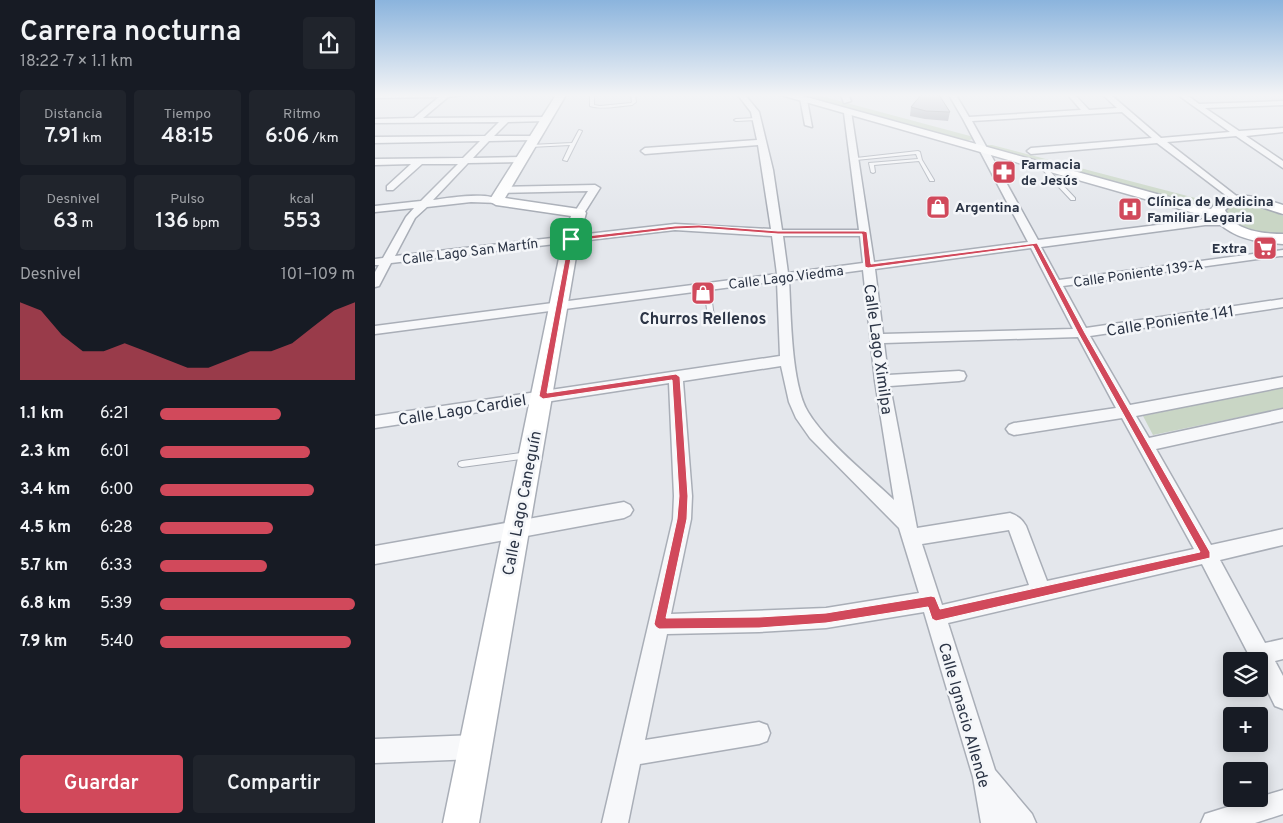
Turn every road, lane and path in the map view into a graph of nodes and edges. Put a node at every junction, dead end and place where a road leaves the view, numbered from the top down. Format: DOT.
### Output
graph roads {
  1 [pos="401,133"];
  2 [pos="493,133"];
  3 [pos="538,133"];
  4 [pos="578,133"];
  5 [pos="759,133"];
  6 [pos="851,133"];
  7 [pos="937,133"];
  8 [pos="965,133"];
  9 [pos="1150,133"];
  10 [pos="1244,133"];
  11 [pos="1237,134"];
  12 [pos="975,136"];
  13 [pos="487,139"];
  14 [pos="375,140"];
  15 [pos="393,140"];
  16 [pos="1159,141"];
  17 [pos="533,142"];
  18 [pos="761,142"];
  19 [pos="573,144"];
  20 [pos="981,148"];
  21 [pos="645,151"];
  22 [pos="1031,151"];
  23 [pos="375,155"];
  24 [pos="856,159"];
  25 [pos="522,160"];
  26 [pos="565,160"];
  27 [pos="920,160"];
  28 [pos="420,161"];
  29 [pos="466,161"];
  30 [pos="375,162"];
  31 [pos="1283,165"];
  32 [pos="1041,166"];
  33 [pos="873,172"];
  34 [pos="932,180"];
  35 [pos="390,188"];
  36 [pos="499,196"];
  37 [pos="1073,199"];
  38 [pos="423,204"];
  39 [pos="375,209"];
  40 [pos="1227,210"];
  41 [pos="1283,210"];
  42 [pos="579,213"];
  43 [pos="778,232"];
  44 [pos="864,232"];
  45 [pos="571,239"];
  46 [pos="1035,244"];
  47 [pos="1278,245"];
  48 [pos="388,260"];
  49 [pos="375,262"];
  50 [pos="868,267"];
  51 [pos="783,277"];
  52 [pos="375,283"];
  53 [pos="1055,284"];
  54 [pos="707,287"];
  55 [pos="1283,303"];
  56 [pos="559,306"];
  57 [pos="711,317"];
  58 [pos="375,330"];
  59 [pos="1082,333"];
  60 [pos="877,339"];
  61 [pos="787,360"];
  62 [pos="959,376"];
  63 [pos="676,377"];
  64 [pos="882,381"];
  65 [pos="1283,382"];
  66 [pos="543,396"];
  67 [pos="1126,412"];
  68 [pos="1283,415"];
  69 [pos="375,422"];
  70 [pos="1015,429"];
  71 [pos="1146,445"];
  72 [pos="530,455"];
  73 [pos="462,464"];
  74 [pos="624,510"];
  75 [pos="516,528"];
  76 [pos="909,530"];
  77 [pos="1283,537"];
  78 [pos="375,555"];
  79 [pos="1207,555"];
  80 [pos="1041,591"];
  81 [pos="934,608"];
  82 [pos="659,624"];
  83 [pos="1283,649"];
  84 [pos="1258,652"];
  85 [pos="1268,653"];
  86 [pos="1268,670"];
  87 [pos="1283,698"];
  88 [pos="759,733"];
  89 [pos="475,747"];
  90 [pos="375,751"];
  91 [pos="631,754"];
  92 [pos="985,777"];
  93 [pos="1283,802"];
  94 [pos="461,823"];
  95 [pos="615,823"];
  96 [pos="994,823"];
  97 [pos="1023,823"];
  98 [pos="1214,823"];
  1 -- 15 [label="street"];
  2 -- 13 [label="street"];
  3 -- 17 [label="main road"];
  4 -- 19 [label="lane"];
  5 -- 18 [label="street, Calle Ignacio Allende"];
  6 -- 24 [label="street, Calle Lago Ximilpa"];
  7 -- 20 [label="main road"];
  8 -- 12 [label="main road"];
  9 -- 16 [label="street"];
  10 -- 11 [label="street"];
  11 -- 16 [label="street"];
  11 -- 31 [label="street"];
  12 -- 20 [label="street"];
  12 -- 22 [label="main road"];
  13 -- 15 [label="street"];
  13 -- 17 [label="street"];
  13 -- 29 [label="street"];
  14 -- 15 [label="street"];
  15 -- 23 [label="street"];
  16 -- 22 [label="street"];
  16 -- 40 [label="street"];
  17 -- 19 [label="lane"];
  17 -- 25 [label="main road"];
  18 -- 21 [label="street"];
  18 -- 43 [label="street, Calle Ignacio Allende"];
  19 -- 26 [label="lane"];
  20 -- 32 [label="main road"];
  20 -- 46 [label="street"];
  22 -- 40 [label="main road"];
  24 -- 27 [label="lane"];
  24 -- 44 [label="street, Calle Lago Ximilpa"];
  25 -- 29 [label="street"];
  25 -- 36 [label="main road"];
  27 -- 33 [label="lane"];
  27 -- 34 [label="lane"];
  28 -- 29 [label="street"];
  28 -- 30 [label="street"];
  28 -- 35 [label="street"];
  29 -- 38 [label="street"];
  32 -- 37 [label="lane"];
  32 -- 40 [label="main road"];
  36 -- 38 [label="street"];
  36 -- 42 [label="main road"];
  36 -- 42 [label="street, Calle Lago Caneguín"];
  38 -- 39 [label="street"];
  38 -- 48 [label="street"];
  40 -- 41 [label="main road"];
  40 -- 46 [label="street, Calle Lago Viedma"];
  40 -- 47 [label="main road"];
  42 -- 45 [label="main road, Calle Lago Caneguín"];
  43 -- 44 [label="street, Calle Lago San Martín"];
  43 -- 45 [label="street, Calle Lago San Martín"];
  43 -- 51 [label="street, Calle Ignacio Allende"];
  44 -- 50 [label="street, Calle Lago Ximilpa"];
  45 -- 48 [label="street, Calle Lago San Martín"];
  45 -- 56 [label="main road, Calle Lago Caneguín"];
  46 -- 50 [label="street, Calle Lago Viedma"];
  46 -- 53 [label="street"];
  47 -- 53 [label="street, Calle Poniente 139-A"];
  48 -- 49 [label="street, Calle Lago San Martín"];
  48 -- 52 [label="street"];
  50 -- 51 [label="street, Calle Lago Viedma"];
  50 -- 60 [label="street, Calle Lago Ximilpa"];
  51 -- 54 [label="street, Calle Lago Viedma"];
  51 -- 61 [label="street, Calle Ignacio Allende"];
  53 -- 59 [label="street"];
  54 -- 56 [label="street, Calle Lago Viedma"];
  54 -- 57 [label="lane"];
  55 -- 59 [label="street, Calle Poniente 141"];
  56 -- 58 [label="street, Calle Lago Viedma"];
  56 -- 66 [label="main road, Calle Lago Caneguín"];
  59 -- 60 [label="street, Calle Poniente 141"];
  59 -- 67 [label="street"];
  60 -- 64 [label="street, Calle Lago Ximilpa"];
  61 -- 63 [label="street, Calle Lago Cardiel"];
  61 -- 76 [label="street, Calle Ignacio Allende"];
  62 -- 64 [label="street"];
  63 -- 66 [label="street, Calle Lago Cardiel"];
  63 -- 82 [label="street"];
  64 -- 76 [label="street, Calle Lago Ximilpa"];
  65 -- 67 [label="street"];
  66 -- 69 [label="street, Calle Lago Cardiel"];
  66 -- 72 [label="main road, Calle Lago Caneguín"];
  67 -- 70 [label="street"];
  67 -- 71 [label="street"];
  68 -- 71 [label="street"];
  71 -- 79 [label="street"];
  72 -- 73 [label="lane"];
  72 -- 75 [label="main road, Calle Lago Caneguín"];
  74 -- 75 [label="street"];
  75 -- 78 [label="street"];
  75 -- 89 [label="main road, Calle Lago Caneguín"];
  76 -- 80 [label="street"];
  76 -- 81 [label="street, Calle Ignacio Allende"];
  77 -- 79 [label="street"];
  79 -- 80 [label="street"];
  79 -- 84 [label="street"];
  80 -- 81 [label="street"];
  81 -- 82 [label="street"];
  81 -- 92 [label="street, Calle Ignacio Allende"];
  82 -- 91 [label="street"];
  83 -- 85 [label="street"];
  86 -- 87 [label="street"];
  88 -- 91 [label="street"];
  89 -- 90 [label="street"];
  89 -- 94 [label="main road, Calle Lago Caneguín"];
  91 -- 95 [label="street"];
  92 -- 96 [label="street, Calle Ignacio Allende"];
  92 -- 97 [label="street"];
  93 -- 98 [label="street"];
}
